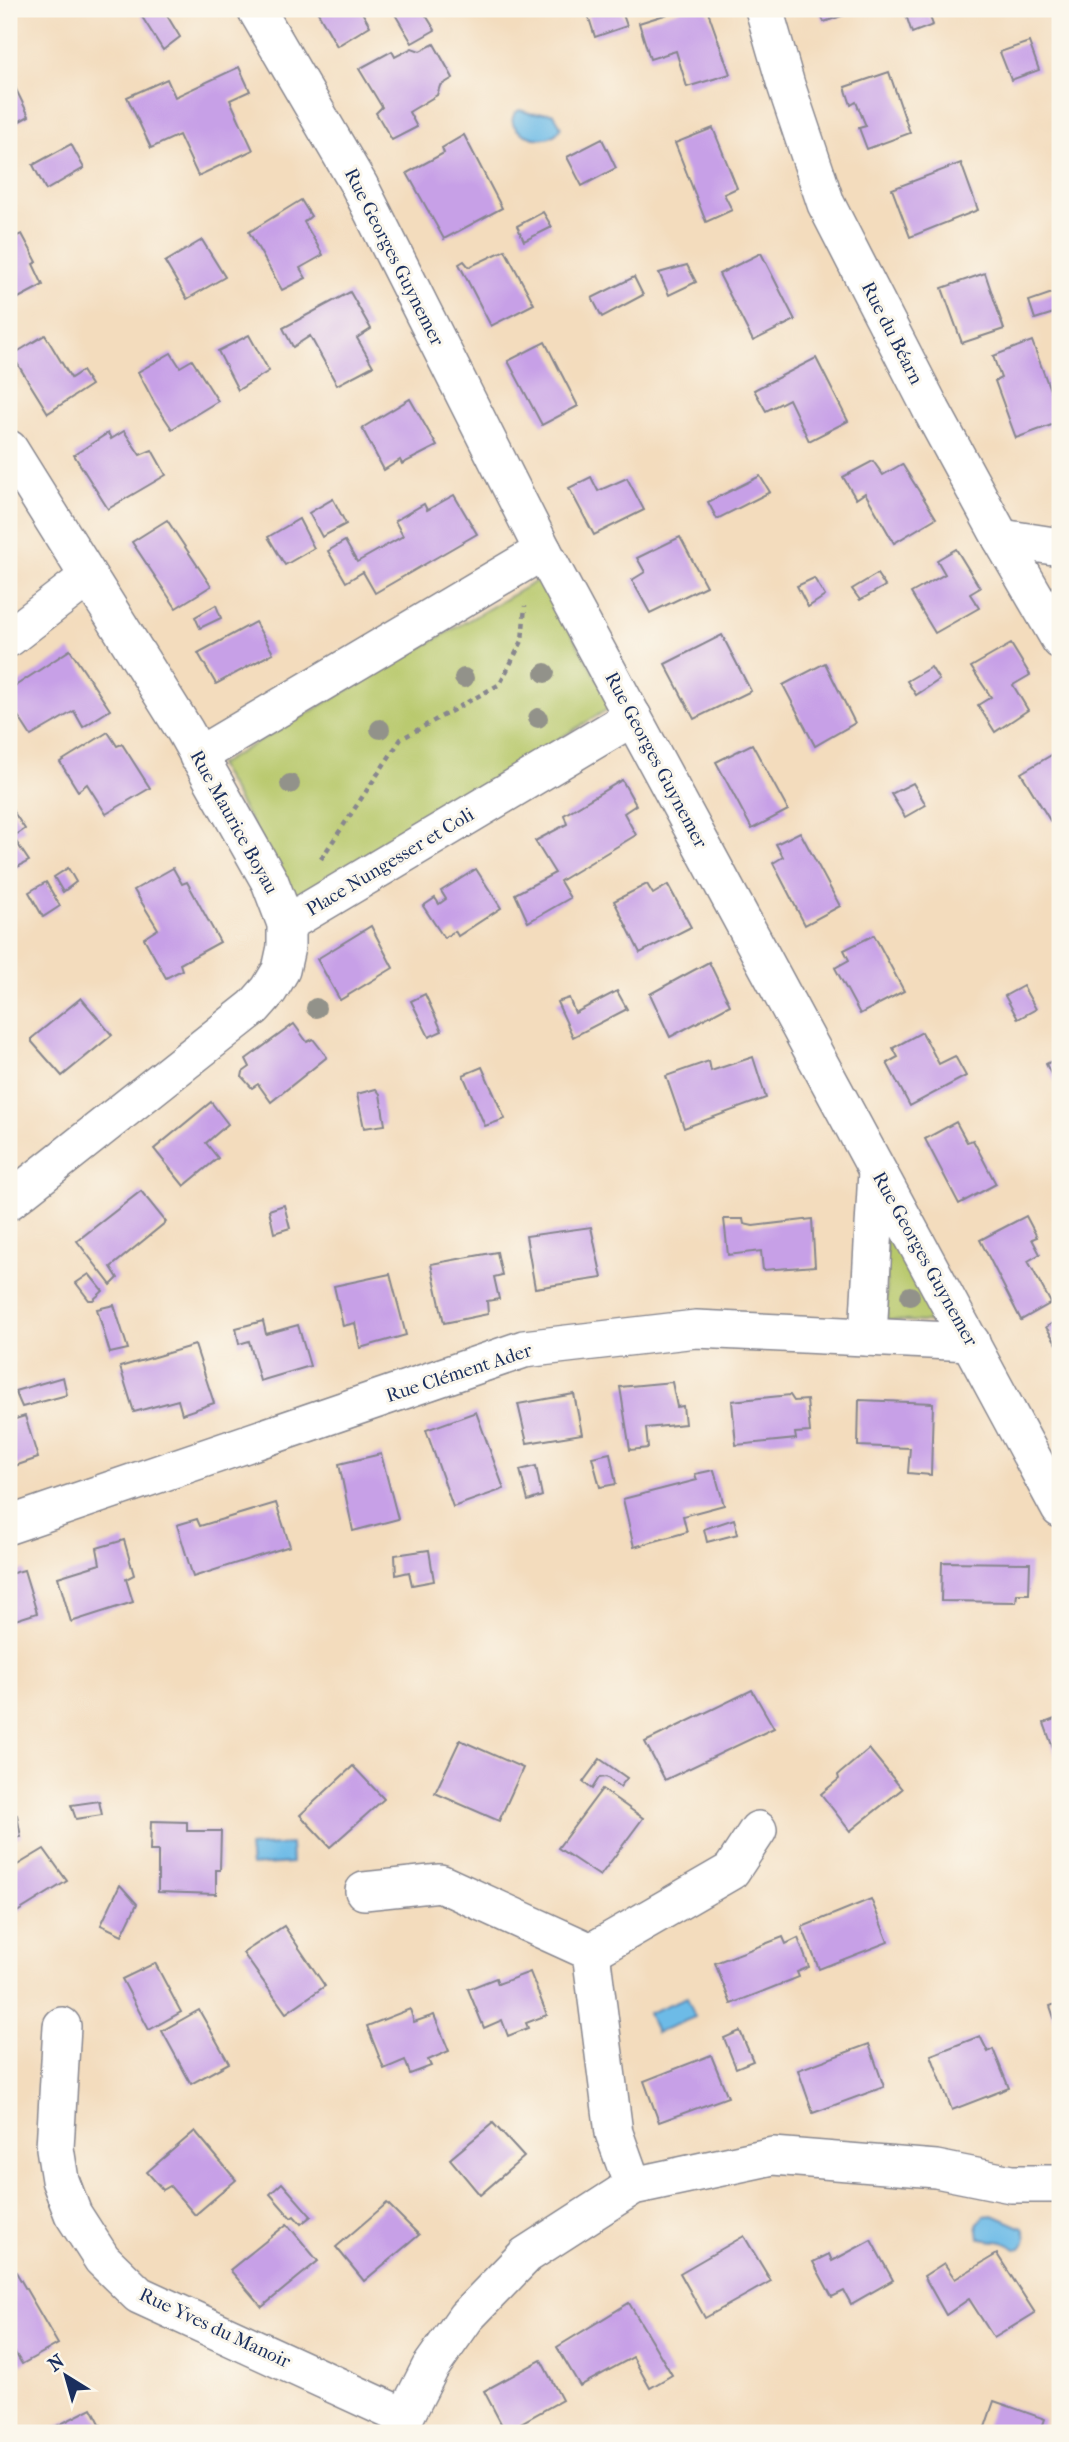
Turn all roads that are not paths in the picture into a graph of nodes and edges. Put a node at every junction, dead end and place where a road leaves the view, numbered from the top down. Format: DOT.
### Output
graph roads {
  1 [pos="256,9"];
  2 [pos="764,9"];
  3 [pos="9,449"];
  4 [pos="1001,538"];
  5 [pos="1060,547"];
  6 [pos="532,558"];
  7 [pos="88,576"];
  8 [pos="9,638"];
  9 [pos="1060,640"];
  10 [pos="633,717"];
  11 [pos="198,756"];
  12 [pos="286,924"];
  13 [pos="877,1170"];
  14 [pos="9,1201"];
  15 [pos="868,1337"];
  16 [pos="971,1342"];
  17 [pos="1060,1509"];
  18 [pos="9,1525"];
  19 [pos="758,1830"];
  20 [pos="364,1891"];
  21 [pos="591,1952"];
  22 [pos="62,2026"];
  23 [pos="1060,2184"];
  24 [pos="634,2186"];
  25 [pos="403,2425"];
  1 -- 6 [label="street, Rue Georges Guynemer"];
  2 -- 4 [label="street, Rue du Béarn"];
  3 -- 7 [label="street, Rue Maurice Boyau"];
  4 -- 5 [label="street"];
  4 -- 9 [label="street, Rue du Béarn"];
  6 -- 10 [label="street, Rue Georges Guynemer"];
  6 -- 11 [label="street"];
  7 -- 8 [label="street"];
  7 -- 11 [label="street, Rue Maurice Boyau"];
  10 -- 12 [label="street, Place Nungesser et Coli"];
  10 -- 13 [label="street, Rue Georges Guynemer"];
  11 -- 12 [label="street, Rue Maurice Boyau"];
  12 -- 14 [label="street, Rue Maurice Boyau"];
  13 -- 15 [label="street"];
  13 -- 16 [label="street, Rue Georges Guynemer"];
  15 -- 16 [label="street, Rue Clément Ader"];
  15 -- 18 [label="street, Rue Clément Ader"];
  16 -- 17 [label="street, Rue Georges Guynemer"];
  19 -- 21 [label="street"];
  20 -- 21 [label="street"];
  21 -- 24 [label="street"];
  22 -- 25 [label="street, Rue Yves du Manoir"];
  23 -- 24 [label="street"];
  24 -- 25 [label="street"];
}
